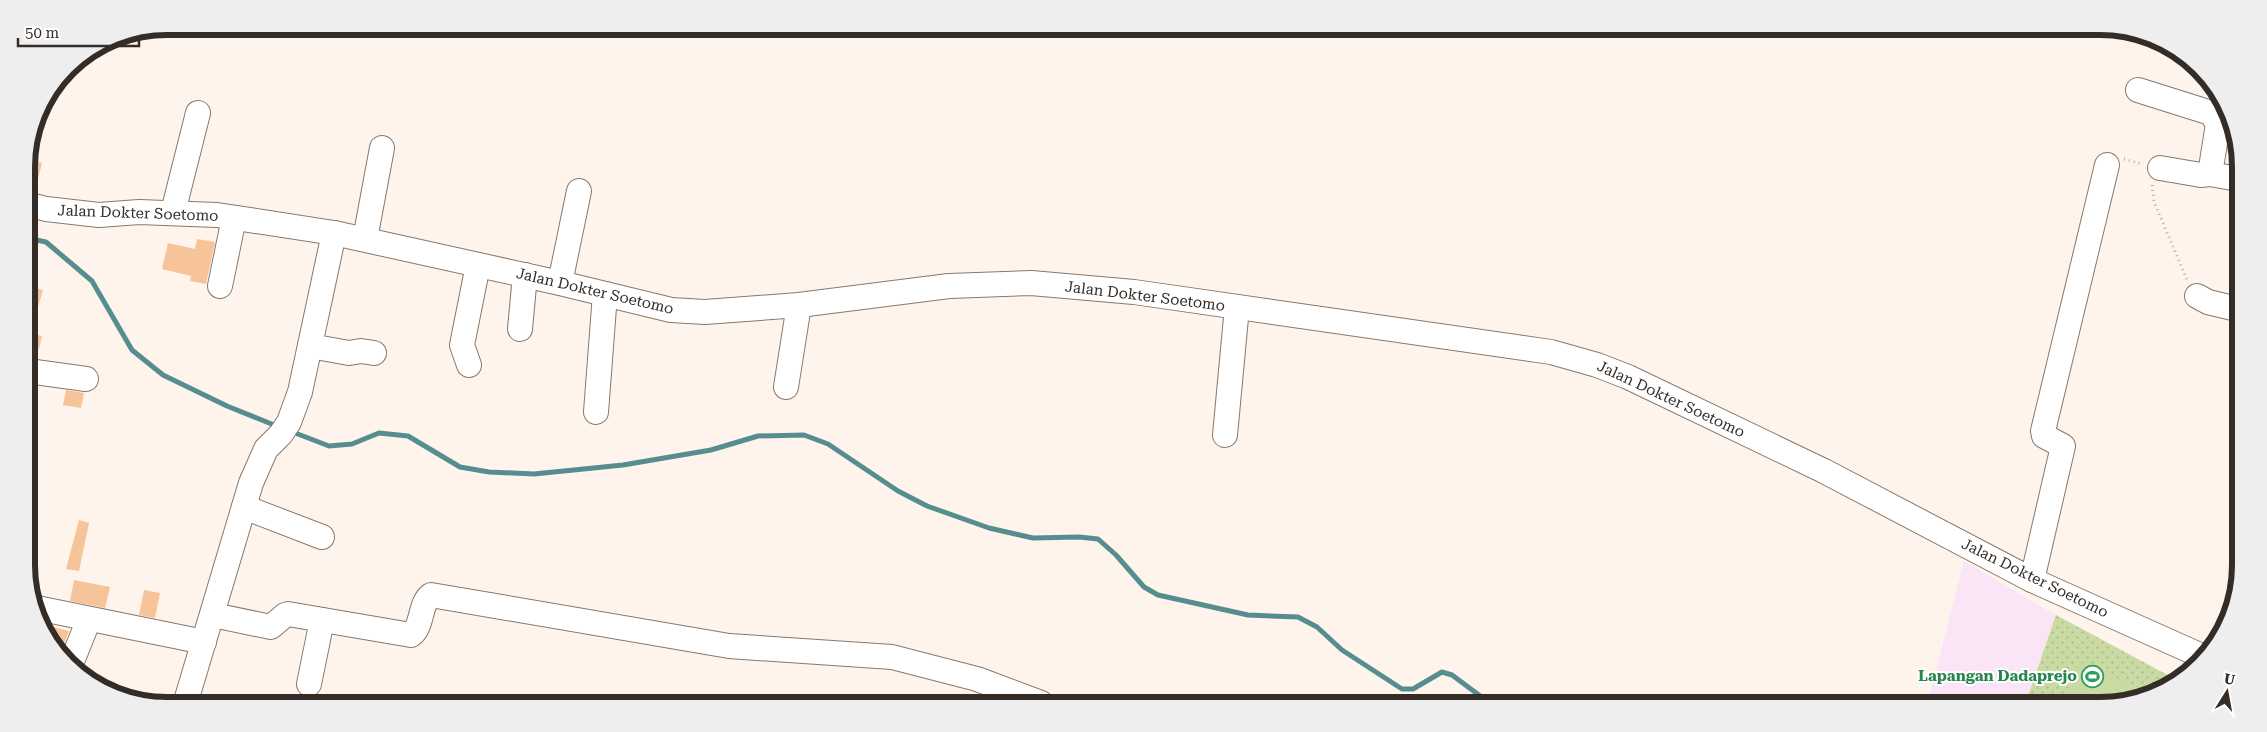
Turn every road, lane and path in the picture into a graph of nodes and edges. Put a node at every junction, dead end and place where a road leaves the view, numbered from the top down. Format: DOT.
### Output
graph roads {
  1 [pos="2138,90"];
  2 [pos="198,113"];
  3 [pos="382,148"];
  4 [pos="2108,165"];
  5 [pos="2153,171"];
  6 [pos="2210,174"];
  7 [pos="2232,178"];
  8 [pos="579,191"];
  9 [pos="35,206"];
  10 [pos="173,212"];
  11 [pos="234,218"];
  12 [pos="334,233"];
  13 [pos="365,239"];
  14 [pos="478,264"];
  15 [pos="525,275"];
  16 [pos="560,283"];
  17 [pos="220,286"];
  18 [pos="605,294"];
  19 [pos="2197,296"];
  20 [pos="799,305"];
  21 [pos="1237,307"];
  22 [pos="2232,308"];
  23 [pos="520,329"];
  24 [pos="310,346"];
  25 [pos="374,353"];
  26 [pos="469,365"];
  27 [pos="35,372"];
  28 [pos="86,379"];
  29 [pos="786,388"];
  30 [pos="596,412"];
  31 [pos="1225,435"];
  32 [pos="244,507"];
  33 [pos="322,537"];
  34 [pos="2032,580"];
  35 [pos="43,609"];
  36 [pos="213,615"];
  37 [pos="89,619"];
  38 [pos="322,620"];
  39 [pos="204,642"];
  40 [pos="2197,654"];
  41 [pos="74,658"];
  42 [pos="309,684"];
  43 [pos="187,697"];
  44 [pos="1025,697"];
  1 -- 6 [label="street"];
  2 -- 10 [label="street"];
  3 -- 13 [label="street"];
  4 -- 5 [label="path"];
  4 -- 34 [label="street"];
  5 -- 6 [label="street"];
  5 -- 19 [label="path"];
  6 -- 7 [label="street"];
  8 -- 16 [label="street"];
  9 -- 10 [label="street, Jalan Dokter Soetomo"];
  10 -- 11 [label="street, Jalan Dokter Soetomo"];
  11 -- 12 [label="street, Jalan Dokter Soetomo"];
  11 -- 17 [label="street"];
  12 -- 13 [label="street, Jalan Dokter Soetomo"];
  12 -- 24 [label="street"];
  13 -- 14 [label="street, Jalan Dokter Soetomo"];
  14 -- 15 [label="street, Jalan Dokter Soetomo"];
  14 -- 26 [label="street"];
  15 -- 16 [label="street, Jalan Dokter Soetomo"];
  15 -- 23 [label="street"];
  16 -- 18 [label="street, Jalan Dokter Soetomo"];
  18 -- 20 [label="street, Jalan Dokter Soetomo"];
  18 -- 30 [label="street"];
  19 -- 22 [label="street"];
  20 -- 21 [label="street, Jalan Dokter Soetomo"];
  20 -- 29 [label="street"];
  21 -- 31 [label="street"];
  21 -- 34 [label="street, Jalan Dokter Soetomo"];
  24 -- 25 [label="street"];
  24 -- 32 [label="street"];
  27 -- 28 [label="street"];
  32 -- 33 [label="street"];
  32 -- 36 [label="street"];
  34 -- 40 [label="street, Jalan Dokter Soetomo"];
  35 -- 37 [label="street"];
  36 -- 38 [label="street"];
  36 -- 39 [label="street"];
  37 -- 39 [label="street"];
  37 -- 41 [label="street"];
  38 -- 42 [label="street"];
  38 -- 44 [label="street"];
  39 -- 43 [label="street"];
}
